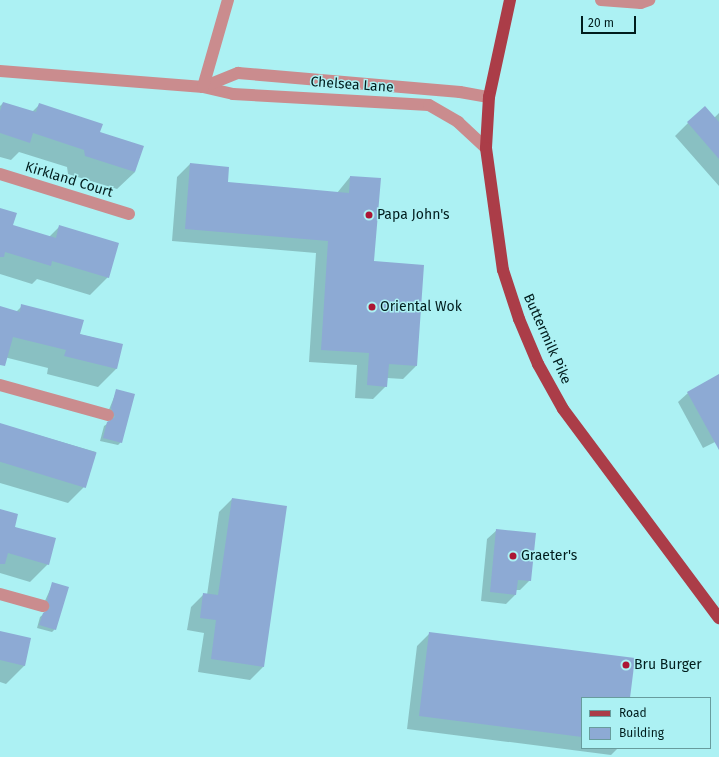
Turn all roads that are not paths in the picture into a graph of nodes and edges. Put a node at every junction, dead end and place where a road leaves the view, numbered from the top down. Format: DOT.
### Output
graph roads {
  1 [pos="228,0"];
  2 [pos="510,0"];
  3 [pos="601,0"];
  4 [pos="649,0"];
  5 [pos="0,71"];
  6 [pos="203,87"];
  7 [pos="489,97"];
  8 [pos="486,148"];
  9 [pos="0,174"];
  10 [pos="129,214"];
  11 [pos="0,385"];
  12 [pos="108,415"];
  13 [pos="0,594"];
  14 [pos="43,606"];
  15 [pos="719,618"];
  1 -- 6 [label="street"];
  2 -- 7 [label="main road, Buttermilk Pike"];
  3 -- 4 [label="street"];
  5 -- 6 [label="street, Chelsea Lane"];
  6 -- 7 [label="street, Chelsea Lane"];
  6 -- 8 [label="street, Chelsea Lane"];
  7 -- 8 [label="main road, Buttermilk Pike"];
  8 -- 15 [label="main road, Buttermilk Pike"];
  9 -- 10 [label="street, Kirkland Court"];
  11 -- 12 [label="street"];
  13 -- 14 [label="street"];
}
